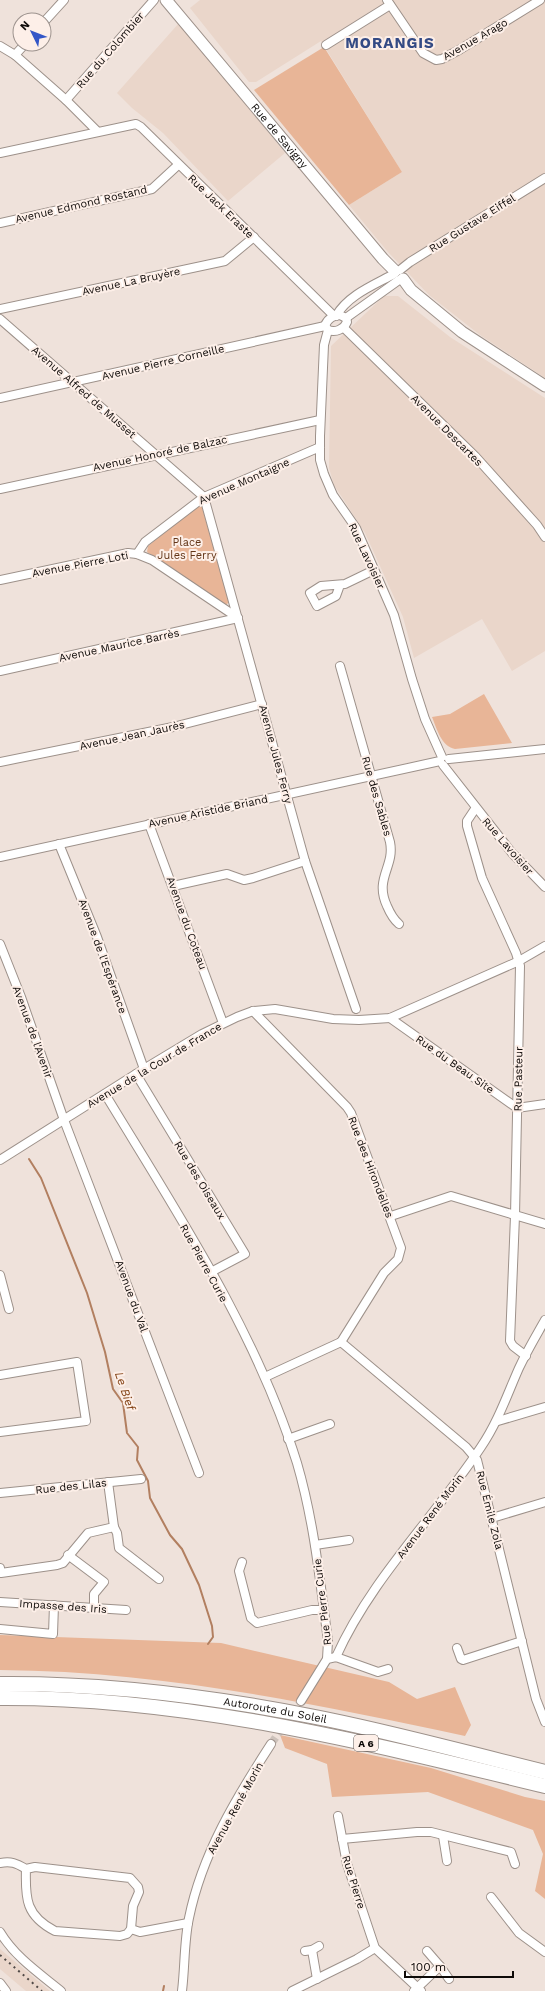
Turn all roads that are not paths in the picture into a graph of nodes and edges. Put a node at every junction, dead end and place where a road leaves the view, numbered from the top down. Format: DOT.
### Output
graph roads {
  1 [pos="64,0"];
  2 [pos="154,0"];
  3 [pos="166,0"];
  4 [pos="540,0"];
  5 [pos="389,2"];
  6 [pos="52,13"];
  7 [pos="326,44"];
  8 [pos="0,46"];
  9 [pos="18,52"];
  10 [pos="15,55"];
  11 [pos="66,100"];
  12 [pos="97,131"];
  13 [pos="0,153"];
  14 [pos="178,165"];
  15 [pos="545,178"];
  16 [pos="0,223"];
  17 [pos="254,237"];
  18 [pos="398,275"];
  19 [pos="0,309"];
  20 [pos="335,316"];
  21 [pos="346,318"];
  22 [pos="0,319"];
  23 [pos="327,328"];
  24 [pos="344,328"];
  25 [pos="72,382"];
  26 [pos="545,386"];
  27 [pos="0,398"];
  28 [pos="320,420"];
  29 [pos="320,447"];
  30 [pos="155,454"];
  31 [pos="0,489"];
  32 [pos="204,497"];
  33 [pos="545,537"];
  34 [pos="137,554"];
  35 [pos="374,570"];
  36 [pos="0,580"];
  37 [pos="340,585"];
  38 [pos="238,618"];
  39 [pos="340,666"];
  40 [pos="0,671"];
  41 [pos="262,704"];
  42 [pos="545,749"];
  43 [pos="443,760"];
  44 [pos="0,762"];
  45 [pos="371,775"];
  46 [pos="286,794"];
  47 [pos="475,809"];
  48 [pos="149,824"];
  49 [pos="59,844"];
  50 [pos="0,857"];
  51 [pos="305,861"];
  52 [pos="173,886"];
  53 [pos="545,888"];
  54 [pos="399,924"];
  55 [pos="0,944"];
  56 [pos="545,946"];
  57 [pos="519,961"];
  58 [pos="356,1009"];
  59 [pos="253,1012"];
  60 [pos="390,1018"];
  61 [pos="223,1023"];
  62 [pos="144,1069"];
  63 [pos="136,1074"];
  64 [pos="105,1094"];
  65 [pos="545,1104"];
  66 [pos="517,1108"];
  67 [pos="64,1120"];
  68 [pos="0,1160"];
  69 [pos="390,1216"];
  70 [pos="515,1216"];
  71 [pos="545,1224"];
  72 [pos="211,1272"];
  73 [pos="0,1275"];
  74 [pos="9,1309"];
  75 [pos="545,1320"];
  76 [pos="341,1342"];
  77 [pos="526,1356"];
  78 [pos="0,1375"];
  79 [pos="265,1377"];
  80 [pos="545,1407"];
  81 [pos="498,1421"];
  82 [pos="330,1424"];
  83 [pos="0,1432"];
  84 [pos="288,1439"];
  85 [pos="474,1458"];
  86 [pos="199,1473"];
  87 [pos="141,1479"];
  88 [pos="108,1482"];
  89 [pos="0,1493"];
  90 [pos="545,1502"];
  91 [pos="492,1518"];
  92 [pos="114,1527"];
  93 [pos="349,1540"];
  94 [pos="315,1545"];
  95 [pos="68,1555"];
  96 [pos="242,1562"];
  97 [pos="0,1568"];
  98 [pos="159,1579"];
  99 [pos="0,1602"];
  100 [pos="54,1605"];
  101 [pos="94,1608"];
  102 [pos="126,1610"];
  103 [pos="324,1610"];
  104 [pos="0,1629"];
  105 [pos="522,1641"];
  106 [pos="457,1648"];
  107 [pos="332,1658"];
  108 [pos="388,1669"];
  109 [pos="0,1684"];
  110 [pos="0,1698"];
  111 [pos="301,1701"];
  112 [pos="545,1722"];
  113 [pos="271,1744"];
  114 [pos="545,1772"];
  115 [pos="545,1786"];
  116 [pos="338,1816"];
  117 [pos="443,1836"];
  118 [pos="342,1839"];
  119 [pos="447,1861"];
  120 [pos="0,1863"];
  121 [pos="515,1864"];
  122 [pos="26,1869"];
  123 [pos="491,1897"];
  124 [pos="188,1923"];
  125 [pos="131,1929"];
  126 [pos="0,1932"];
  127 [pos="375,1948"];
  128 [pos="312,1949"];
  129 [pos="427,1951"];
  130 [pos="545,1952"];
  131 [pos="440,1966"];
  132 [pos="317,1979"];
  133 [pos="449,1979"];
  134 [pos="0,1983"];
  135 [pos="418,1990"];
  136 [pos="6,1991"];
  137 [pos="61,1991"];
  138 [pos="182,1991"];
  139 [pos="292,1991"];
  1 -- 6 [label="street"];
  2 -- 11 [label="street, Rue du Colombier"];
  3 -- 18 [label="street, Rue de Savigny"];
  4 -- 5 [label="street, Avenue Arago"];
  5 -- 7 [label="street"];
  8 -- 10 [label="street"];
  9 -- 10 [label="street"];
  10 -- 11 [label="street"];
  11 -- 12 [label="street"];
  12 -- 13 [label="street"];
  12 -- 14 [label="street, Rue Jack Eraste"];
  14 -- 16 [label="street, Avenue Edmond Rostand"];
  14 -- 17 [label="street, Rue Jack Eraste"];
  15 -- 18 [label="street, Rue Gustave Eiffel"];
  17 -- 19 [label="street, Avenue La Bruyère"];
  17 -- 20 [label="street, Rue Jack Eraste"];
  18 -- 20 [label="street"];
  18 -- 21 [label="street"];
  18 -- 26 [label="street, Rue de Savigny"];
  20 -- 21 [label="street"];
  20 -- 23 [label="street"];
  21 -- 24 [label="street"];
  22 -- 25 [label="street, Avenue Alfred de Musset"];
  23 -- 24 [label="street"];
  23 -- 25 [label="street, Avenue Pierre Corneille"];
  23 -- 28 [label="street, Rue Lavoisier"];
  24 -- 33 [label="street, Avenue Descartes"];
  25 -- 27 [label="street, Avenue Pierre Corneille"];
  25 -- 30 [label="street, Avenue Alfred de Musset"];
  28 -- 29 [label="street, Rue Lavoisier"];
  28 -- 30 [label="street, Avenue Honoré de Balzac"];
  29 -- 32 [label="street, Avenue Montaigne"];
  29 -- 35 [label="street, Rue Lavoisier"];
  30 -- 31 [label="street, Avenue Honoré de Balzac"];
  30 -- 32 [label="street, Avenue Alfred de Musset"];
  32 -- 34 [label="street, Avenue Montaigne"];
  32 -- 38 [label="street, Avenue Jules Ferry"];
  34 -- 36 [label="street, Avenue Pierre Loti"];
  34 -- 38 [label="street, Avenue Pierre Loti"];
  35 -- 37 [label="street"];
  35 -- 43 [label="street, Rue Lavoisier"];
  38 -- 40 [label="street, Avenue Maurice Barrès"];
  38 -- 41 [label="street, Avenue Jules Ferry"];
  39 -- 45 [label="street, Rue des Sables"];
  41 -- 44 [label="street, Avenue Jean Jaurès"];
  41 -- 46 [label="street, Avenue Jules Ferry"];
  42 -- 43 [label="street, Avenue Aristide Briand"];
  43 -- 45 [label="street, Avenue Aristide Briand"];
  43 -- 47 [label="street, Rue Lavoisier"];
  45 -- 46 [label="street, Avenue Aristide Briand"];
  45 -- 54 [label="street, Rue des Sables"];
  46 -- 48 [label="street, Avenue Aristide Briand"];
  46 -- 51 [label="street, Avenue Jules Ferry"];
  47 -- 53 [label="street, Rue Lavoisier"];
  47 -- 57 [label="street, Rue Pasteur"];
  48 -- 49 [label="street, Avenue Aristide Briand"];
  48 -- 52 [label="street, Avenue du Coteau"];
  49 -- 50 [label="street, Avenue Aristide Briand"];
  49 -- 62 [label="street, Avenue de l'Espérance"];
  51 -- 52 [label="street"];
  51 -- 58 [label="street, Avenue Jules Ferry"];
  52 -- 61 [label="street, Avenue du Coteau"];
  55 -- 67 [label="street, Avenue de l'Avenir"];
  56 -- 57 [label="street, Avenue de la Cour de France"];
  57 -- 60 [label="street, Avenue de la Cour de France"];
  57 -- 66 [label="street, Rue Pasteur"];
  59 -- 60 [label="street, Avenue de la Cour de France"];
  59 -- 61 [label="street, Avenue de la Cour de France"];
  59 -- 69 [label="street, Rue des Hirondelles"];
  60 -- 66 [label="street, Rue du Beau Site"];
  61 -- 62 [label="street, Avenue de la Cour de France"];
  62 -- 63 [label="street, Avenue de la Cour de France"];
  63 -- 64 [label="street, Avenue de la Cour de France"];
  63 -- 72 [label="street, Rue des Oiseaux"];
  64 -- 67 [label="street, Avenue de la Cour de France"];
  64 -- 72 [label="street, Rue Pierre Curie"];
  65 -- 66 [label="street"];
  66 -- 70 [label="street, Rue Pasteur"];
  67 -- 68 [label="street, Avenue de la Cour de France"];
  67 -- 86 [label="street, Avenue du Val"];
  69 -- 70 [label="street"];
  69 -- 76 [label="street, Rue des Hirondelles"];
  70 -- 71 [label="street"];
  70 -- 77 [label="street, Rue Pasteur"];
  72 -- 79 [label="street, Rue Pierre Curie"];
  73 -- 74 [label="street"];
  75 -- 77 [label="street, Avenue René Morin"];
  76 -- 79 [label="street"];
  76 -- 85 [label="street, Rue Émile Zola"];
  77 -- 81 [label="street, Avenue René Morin"];
  78 -- 83 [label="street"];
  79 -- 84 [label="street, Rue Pierre Curie"];
  80 -- 81 [label="street"];
  81 -- 85 [label="street, Avenue René Morin"];
  82 -- 84 [label="street"];
  84 -- 94 [label="street, Rue Pierre Curie"];
  85 -- 91 [label="street, Rue Émile Zola"];
  85 -- 107 [label="street, Avenue René Morin"];
  87 -- 88 [label="street, Rue des Lilas"];
  88 -- 89 [label="street, Rue des Lilas"];
  88 -- 92 [label="street"];
  90 -- 91 [label="street"];
  91 -- 105 [label="street, Rue Émile Zola"];
  92 -- 95 [label="street"];
  92 -- 98 [label="street"];
  93 -- 94 [label="street, Rue Pierre Curie"];
  94 -- 103 [label="street, Rue Pierre Curie"];
  95 -- 97 [label="street"];
  95 -- 101 [label="street"];
  96 -- 103 [label="street"];
  99 -- 100 [label="street, Impasse des Iris"];
  100 -- 101 [label="street, Impasse des Iris"];
  100 -- 104 [label="street"];
  101 -- 102 [label="street, Impasse des Iris"];
  103 -- 107 [label="street, Rue Pierre Curie"];
  105 -- 106 [label="street"];
  105 -- 112 [label="street, Rue Émile Zola"];
  107 -- 108 [label="street"];
  107 -- 111 [label="street, Avenue René Morin"];
  109 -- 114 [label="highway, Autoroute du Soleil / A 6"];
  110 -- 115 [label="highway, Autoroute du Soleil / A 6"];
  113 -- 124 [label="street, Avenue René Morin"];
  116 -- 118 [label="street, Rue Pierre"];
  117 -- 118 [label="street"];
  117 -- 119 [label="street"];
  117 -- 121 [label="street"];
  118 -- 127 [label="street, Rue Pierre"];
  120 -- 122 [label="street"];
  122 -- 125 [label="street"];
  122 -- 125 [label="street"];
  123 -- 130 [label="street"];
  124 -- 125 [label="street"];
  124 -- 138 [label="street, Avenue René Morin"];
  126 -- 137 [label="street"];
  127 -- 132 [label="street"];
  127 -- 135 [label="street"];
  128 -- 132 [label="street"];
  129 -- 131 [label="street"];
  131 -- 133 [label="street"];
  131 -- 135 [label="street"];
  132 -- 139 [label="street"];
  134 -- 136 [label="street"];
}
